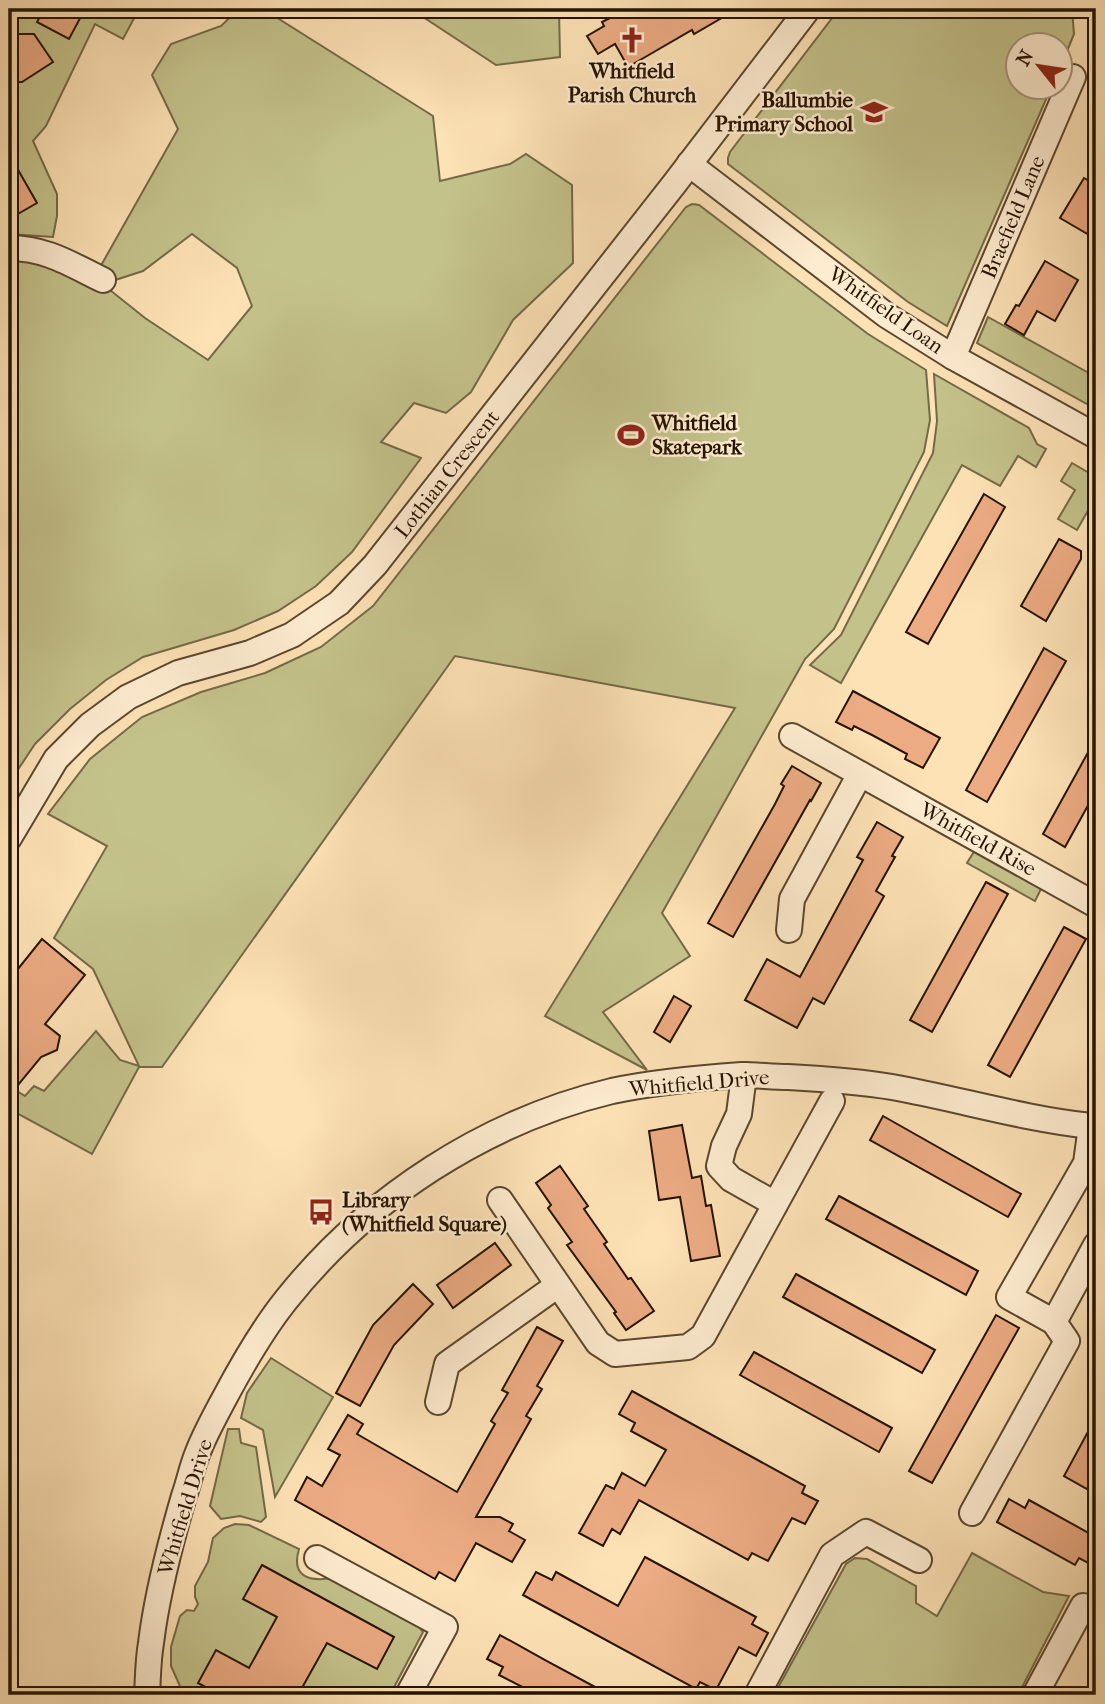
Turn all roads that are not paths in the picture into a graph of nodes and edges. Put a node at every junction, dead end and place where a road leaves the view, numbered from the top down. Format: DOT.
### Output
graph roads {
  1 [pos="808,9"];
  2 [pos="1062,102"];
  3 [pos="689,164"];
  4 [pos="9,248"];
  5 [pos="103,280"];
  6 [pos="953,356"];
  7 [pos="1096,436"];
  8 [pos="792,736"];
  9 [pos="860,774"];
  10 [pos="9,838"];
  11 [pos="1096,905"];
  12 [pos="789,930"];
  13 [pos="744,1075"];
  14 [pos="832,1101"];
  15 [pos="1094,1125"];
  16 [pos="500,1200"];
  17 [pos="775,1204"];
  18 [pos="1096,1245"];
  19 [pos="558,1285"];
  20 [pos="1054,1322"];
  21 [pos="438,1402"];
  22 [pos="972,1513"];
  23 [pos="317,1558"];
  24 [pos="919,1560"];
  25 [pos="1083,1606"];
  26 [pos="147,1695"];
  27 [pos="408,1695"];
  28 [pos="757,1695"];
  29 [pos="1035,1695"];
  1 -- 3 [label="street, Lothian Crescent"];
  2 -- 6 [label="street, Braefield Lane"];
  3 -- 6 [label="street, Whitfield Loan"];
  3 -- 10 [label="street, Lothian Crescent"];
  4 -- 5 [label="street"];
  6 -- 7 [label="street, Whitfield Loan"];
  8 -- 9 [label="street, Whitfield Rise"];
  9 -- 11 [label="street, Whitfield Rise"];
  9 -- 12 [label="street"];
  13 -- 15 [label="street, Whitfield Drive"];
  13 -- 17 [label="street"];
  13 -- 26 [label="street, Whitfield Drive"];
  14 -- 17 [label="street"];
  15 -- 20 [label="street"];
  16 -- 19 [label="street"];
  17 -- 19 [label="street"];
  18 -- 20 [label="street"];
  19 -- 21 [label="street"];
  20 -- 22 [label="street"];
  23 -- 27 [label="street"];
  24 -- 28 [label="street"];
  25 -- 29 [label="street"];
}
